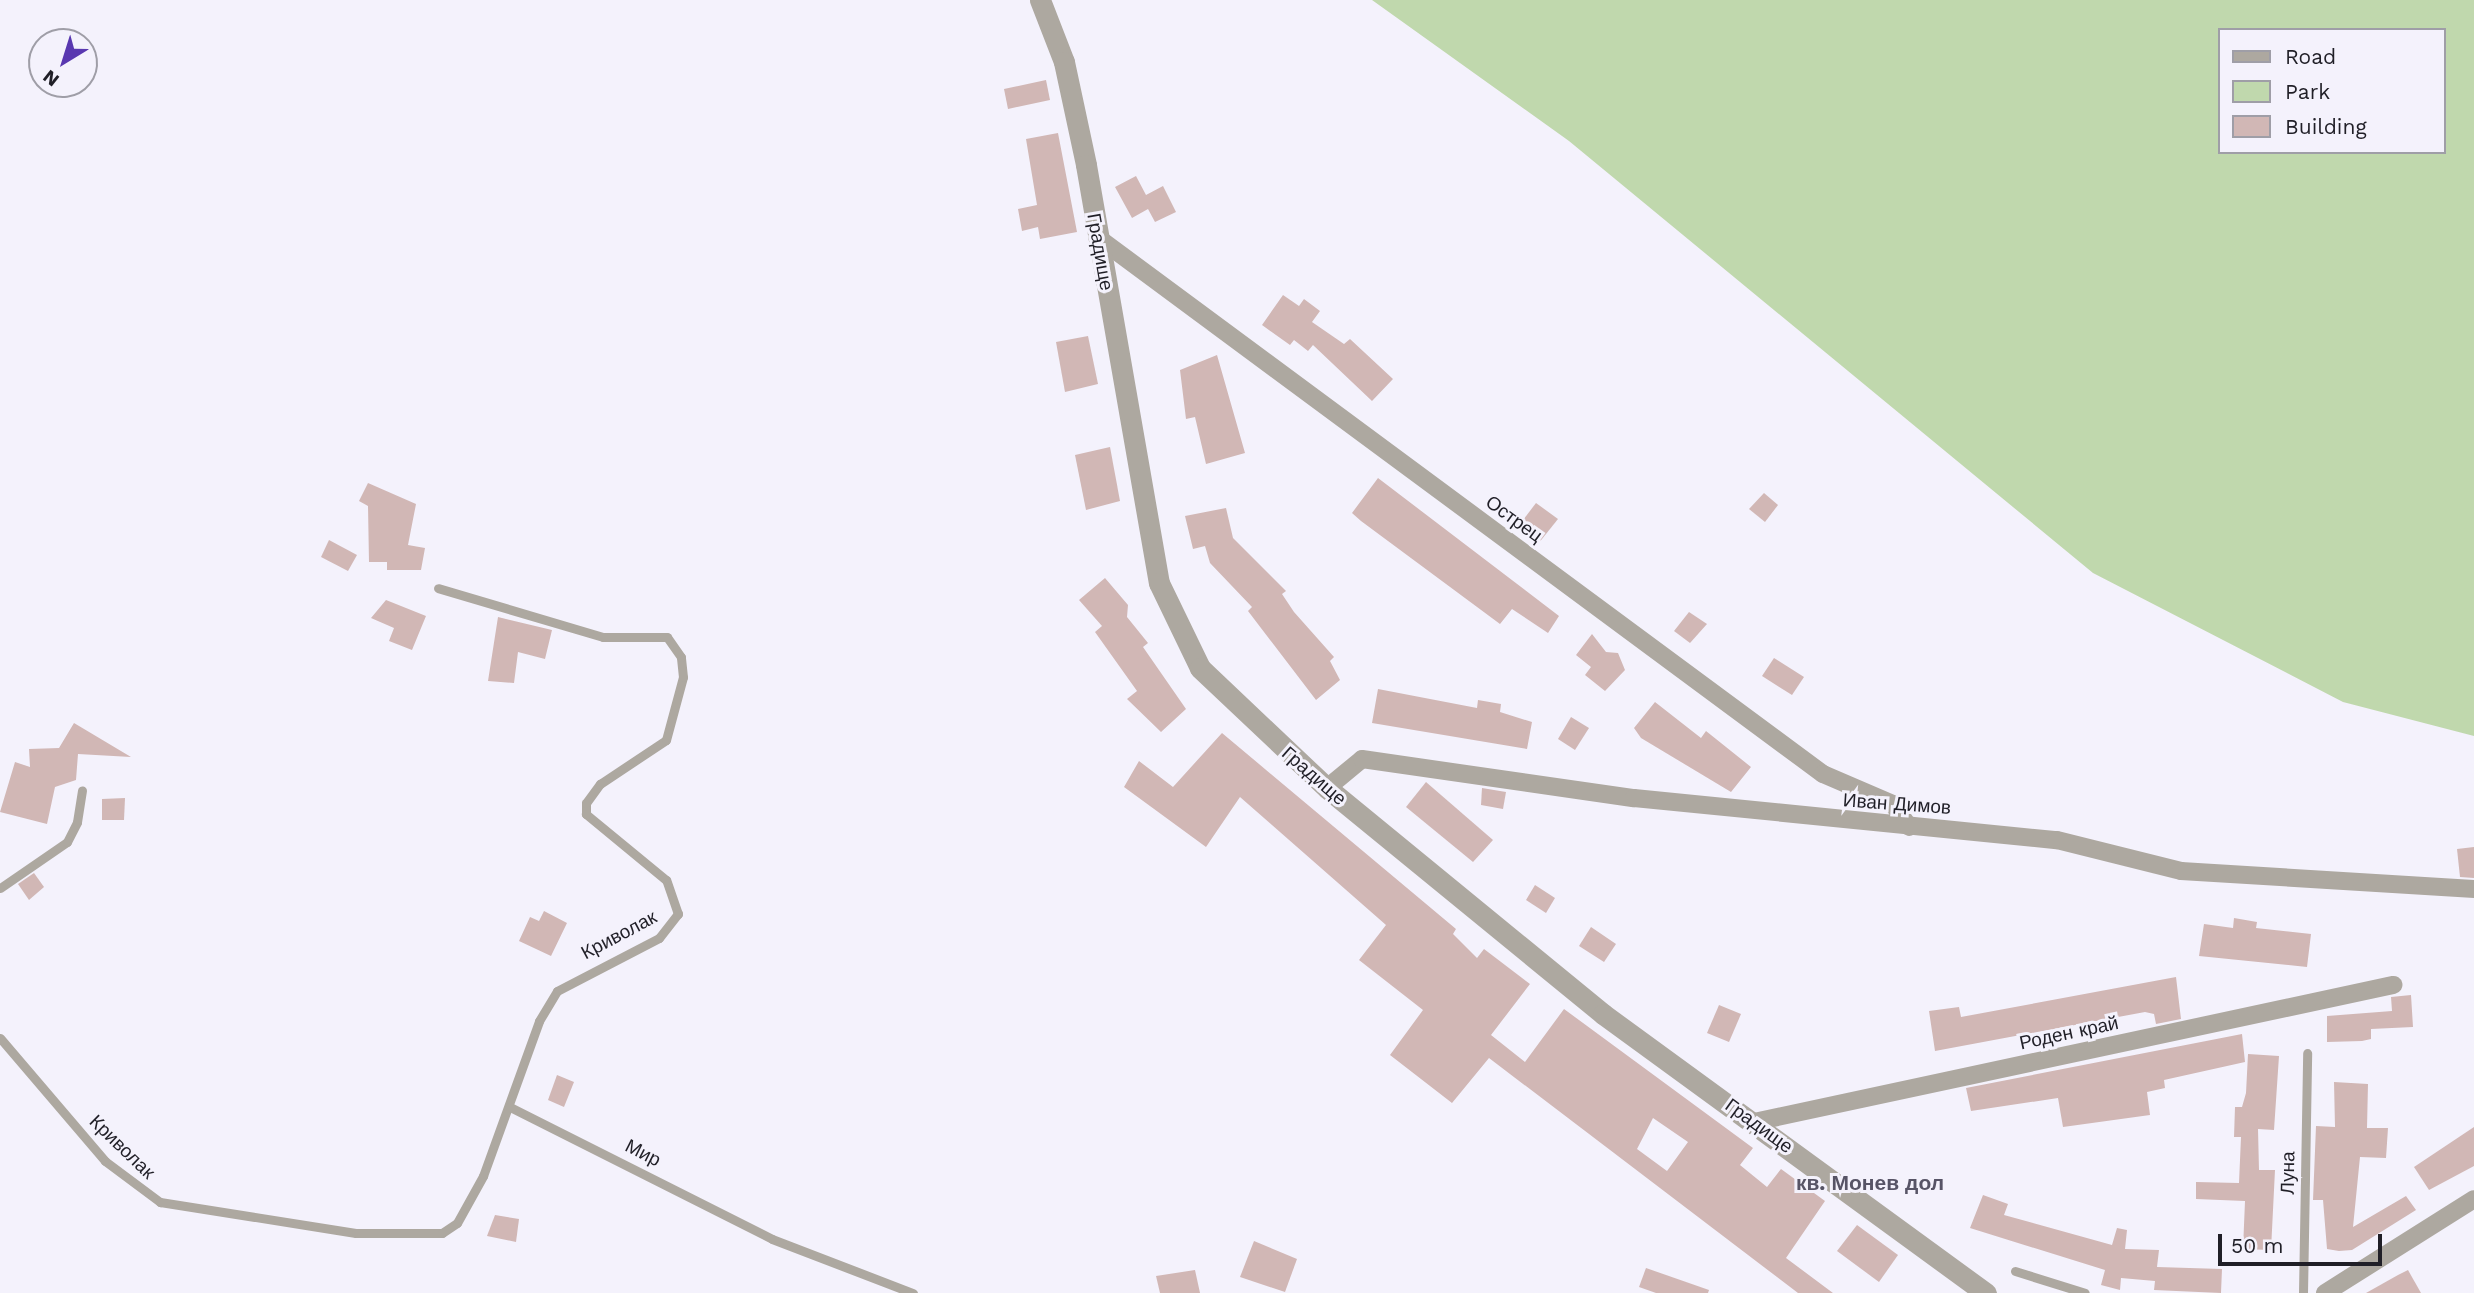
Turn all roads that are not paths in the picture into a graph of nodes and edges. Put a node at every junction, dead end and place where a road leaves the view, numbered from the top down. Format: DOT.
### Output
graph roads {
  1 [pos="1040,0"];
  2 [pos="1097,237"];
  3 [pos="438,588"];
  4 [pos="1327,788"];
  5 [pos="82,790"];
  6 [pos="1909,827"];
  7 [pos="0,888"];
  8 [pos="2474,889"];
  9 [pos="2393,985"];
  10 [pos="0,1038"];
  11 [pos="4,1053"];
  12 [pos="2307,1053"];
  13 [pos="510,1107"];
  14 [pos="1754,1122"];
  15 [pos="2474,1199"];
  16 [pos="2015,1271"];
  17 [pos="913,1293"];
  18 [pos="1986,1293"];
  19 [pos="2085,1293"];
  20 [pos="2303,1293"];
  21 [pos="2325,1293"];
  1 -- 2 [label="street, Градище"];
  2 -- 4 [label="street, Градище"];
  2 -- 6 [label="street, Острец"];
  3 -- 13 [label="lane, Криволак"];
  4 -- 6 [label="street, Иван Димов"];
  4 -- 14 [label="street, Градище"];
  5 -- 7 [label="lane"];
  6 -- 8 [label="street, Иван Димов"];
  9 -- 14 [label="street, Роден край"];
  10 -- 11 [label="lane, Криволак"];
  11 -- 13 [label="lane, Криволак"];
  12 -- 20 [label="lane, Луна"];
  13 -- 17 [label="lane, Мир"];
  14 -- 18 [label="street, Градище"];
  15 -- 21 [label="street"];
  16 -- 19 [label="lane"];
}
